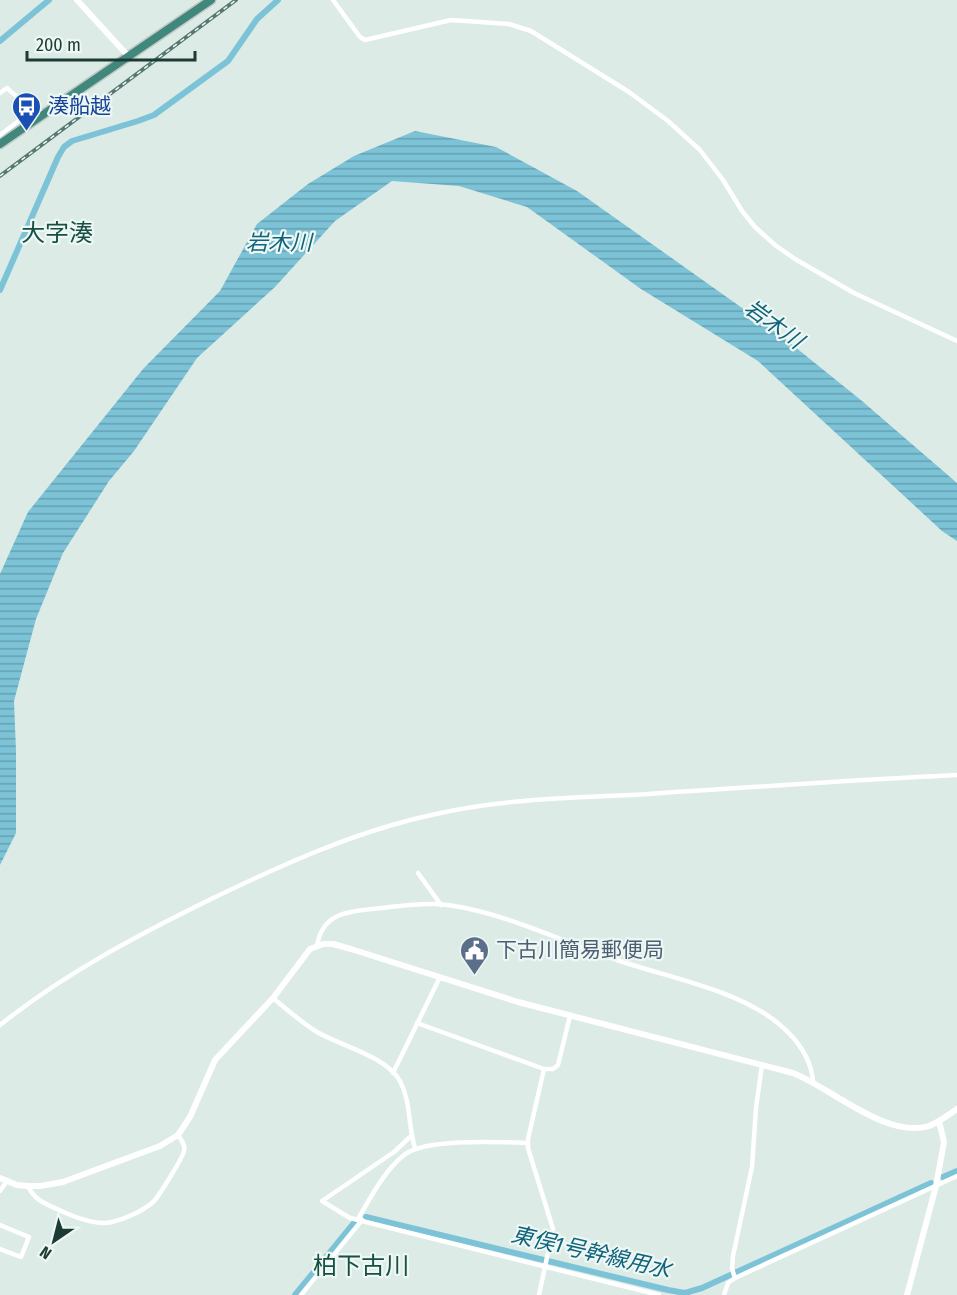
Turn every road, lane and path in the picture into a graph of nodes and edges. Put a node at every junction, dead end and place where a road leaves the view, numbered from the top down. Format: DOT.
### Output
graph roads {
  1 [pos="76,0"];
  2 [pos="211,0"];
  3 [pos="333,0"];
  4 [pos="129,57"];
  5 [pos="0,93"];
  6 [pos="37,107"];
  7 [pos="45,115"];
  8 [pos="0,135"];
  9 [pos="0,144"];
  10 [pos="957,341"];
  11 [pos="957,775"];
  12 [pos="418,873"];
  13 [pos="441,905"];
  14 [pos="317,945"];
  15 [pos="440,977"];
  16 [pos="273,998"];
  17 [pos="570,1016"];
  18 [pos="417,1023"];
  19 [pos="0,1025"];
  20 [pos="762,1065"];
  21 [pos="544,1069"];
  22 [pos="393,1073"];
  23 [pos="813,1081"];
  24 [pos="957,1109"];
  25 [pos="939,1121"];
  26 [pos="178,1135"];
  27 [pos="411,1136"];
  28 [pos="528,1143"];
  29 [pos="415,1148"];
  30 [pos="957,1176"];
  31 [pos="3,1179"];
  32 [pos="27,1186"];
  33 [pos="936,1186"];
  34 [pos="0,1191"];
  35 [pos="360,1220"];
  36 [pos="0,1225"];
  37 [pos="0,1249"];
  38 [pos="547,1263"];
  39 [pos="734,1275"];
  40 [pos="300,1295"];
  41 [pos="539,1295"];
  42 [pos="659,1295"];
  43 [pos="724,1295"];
  44 [pos="908,1295"];
  1 -- 4 [label="street"];
  2 -- 4 [label="highway"];
  3 -- 10 [label="street"];
  4 -- 7 [label="highway"];
  5 -- 6 [label="street"];
  6 -- 7 [label="street"];
  6 -- 8 [label="street"];
  7 -- 9 [label="highway"];
  11 -- 19 [label="street"];
  12 -- 13 [label="street"];
  13 -- 14 [label="street"];
  13 -- 23 [label="street"];
  14 -- 15 [label="street"];
  14 -- 16 [label="street"];
  15 -- 17 [label="street"];
  15 -- 18 [label="street"];
  16 -- 22 [label="street"];
  16 -- 26 [label="street"];
  17 -- 20 [label="street"];
  17 -- 21 [label="street"];
  18 -- 21 [label="street"];
  18 -- 22 [label="street"];
  20 -- 23 [label="street"];
  20 -- 39 [label="street"];
  21 -- 28 [label="street"];
  22 -- 27 [label="street"];
  23 -- 25 [label="street"];
  24 -- 25 [label="street"];
  25 -- 33 [label="street"];
  26 -- 32 [label="street"];
  26 -- 32 [label="street"];
  27 -- 29 [label="street"];
  27 -- 35 [label="street"];
  28 -- 29 [label="street"];
  28 -- 38 [label="street"];
  29 -- 35 [label="street"];
  30 -- 33 [label="street"];
  31 -- 32 [label="street"];
  31 -- 34 [label="street"];
  33 -- 39 [label="street"];
  33 -- 44 [label="street"];
  35 -- 38 [label="street"];
  35 -- 40 [label="street"];
  36 -- 37 [label="street"];
  38 -- 41 [label="street"];
  38 -- 42 [label="street"];
  39 -- 43 [label="street"];
}
